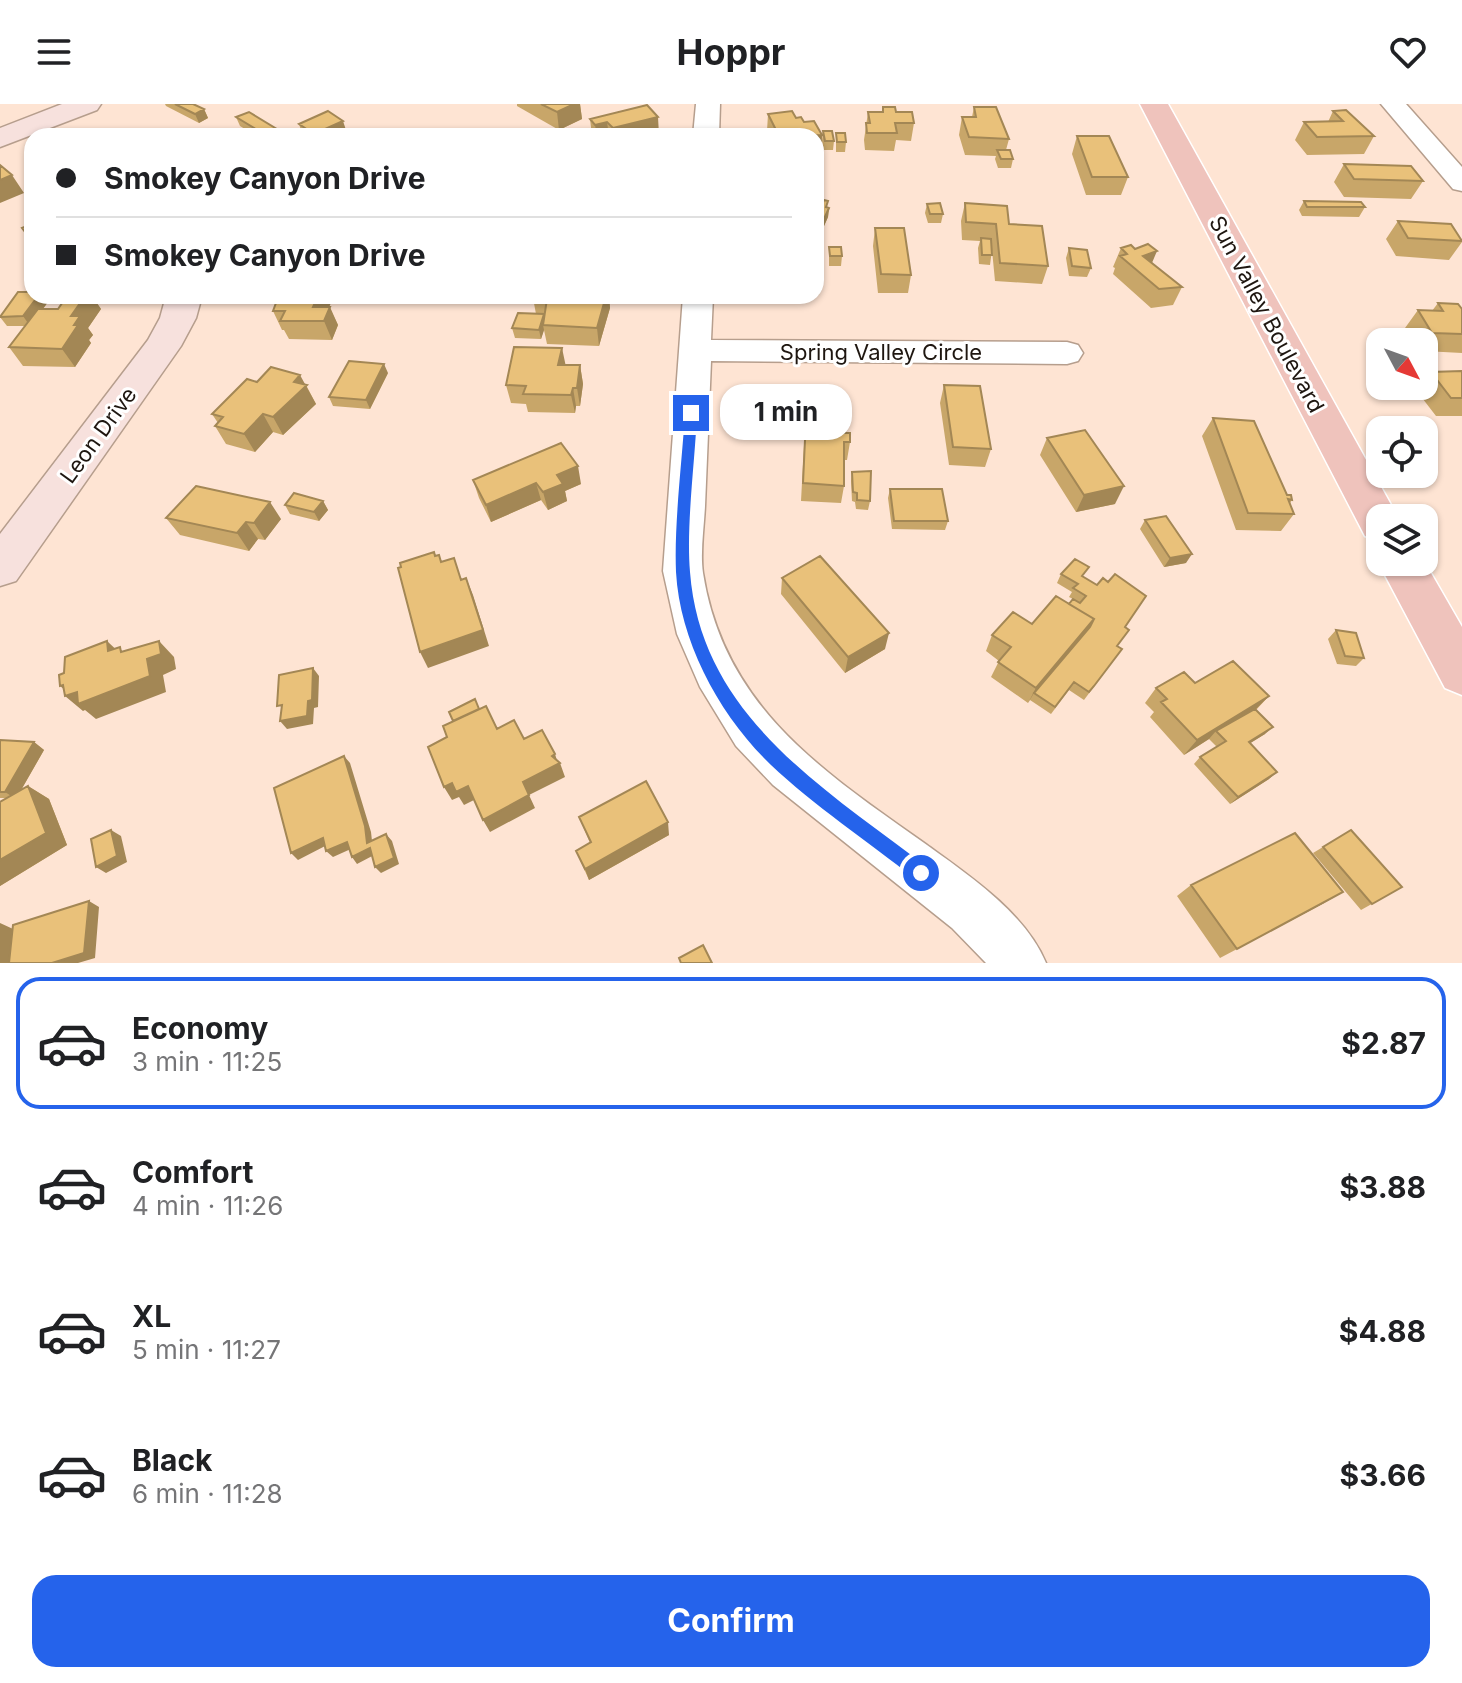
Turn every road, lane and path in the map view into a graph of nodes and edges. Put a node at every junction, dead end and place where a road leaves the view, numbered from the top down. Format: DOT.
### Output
graph roads {
  1 [pos="87,104"];
  2 [pos="708,104"];
  3 [pos="1154,104"];
  4 [pos="1393,104"];
  5 [pos="0,105"];
  6 [pos="31,128"];
  7 [pos="41,128"];
  8 [pos="706,128"];
  9 [pos="24,133"];
  10 [pos="0,138"];
  11 [pos="1462,183"];
  12 [pos="182,304"];
  13 [pos="697,304"];
  14 [pos="694,350"];
  15 [pos="1067,353"];
  16 [pos="1369,504"];
  17 [pos="0,568"];
  18 [pos="1409,576"];
  19 [pos="1462,673"];
  20 [pos="1020,963"];
  1 -- 7 [label="street"];
  2 -- 8 [label="street"];
  3 -- 16 [label="main road, Sun Valley Boulevard"];
  4 -- 11 [label="street"];
  5 -- 6 [label="street"];
  9 -- 10 [label="street"];
  12 -- 17 [label="street, Leon Drive"];
  13 -- 14 [label="street"];
  14 -- 15 [label="street, Spring Valley Circle"];
  14 -- 20 [label="street"];
  18 -- 19 [label="main road"];
}
